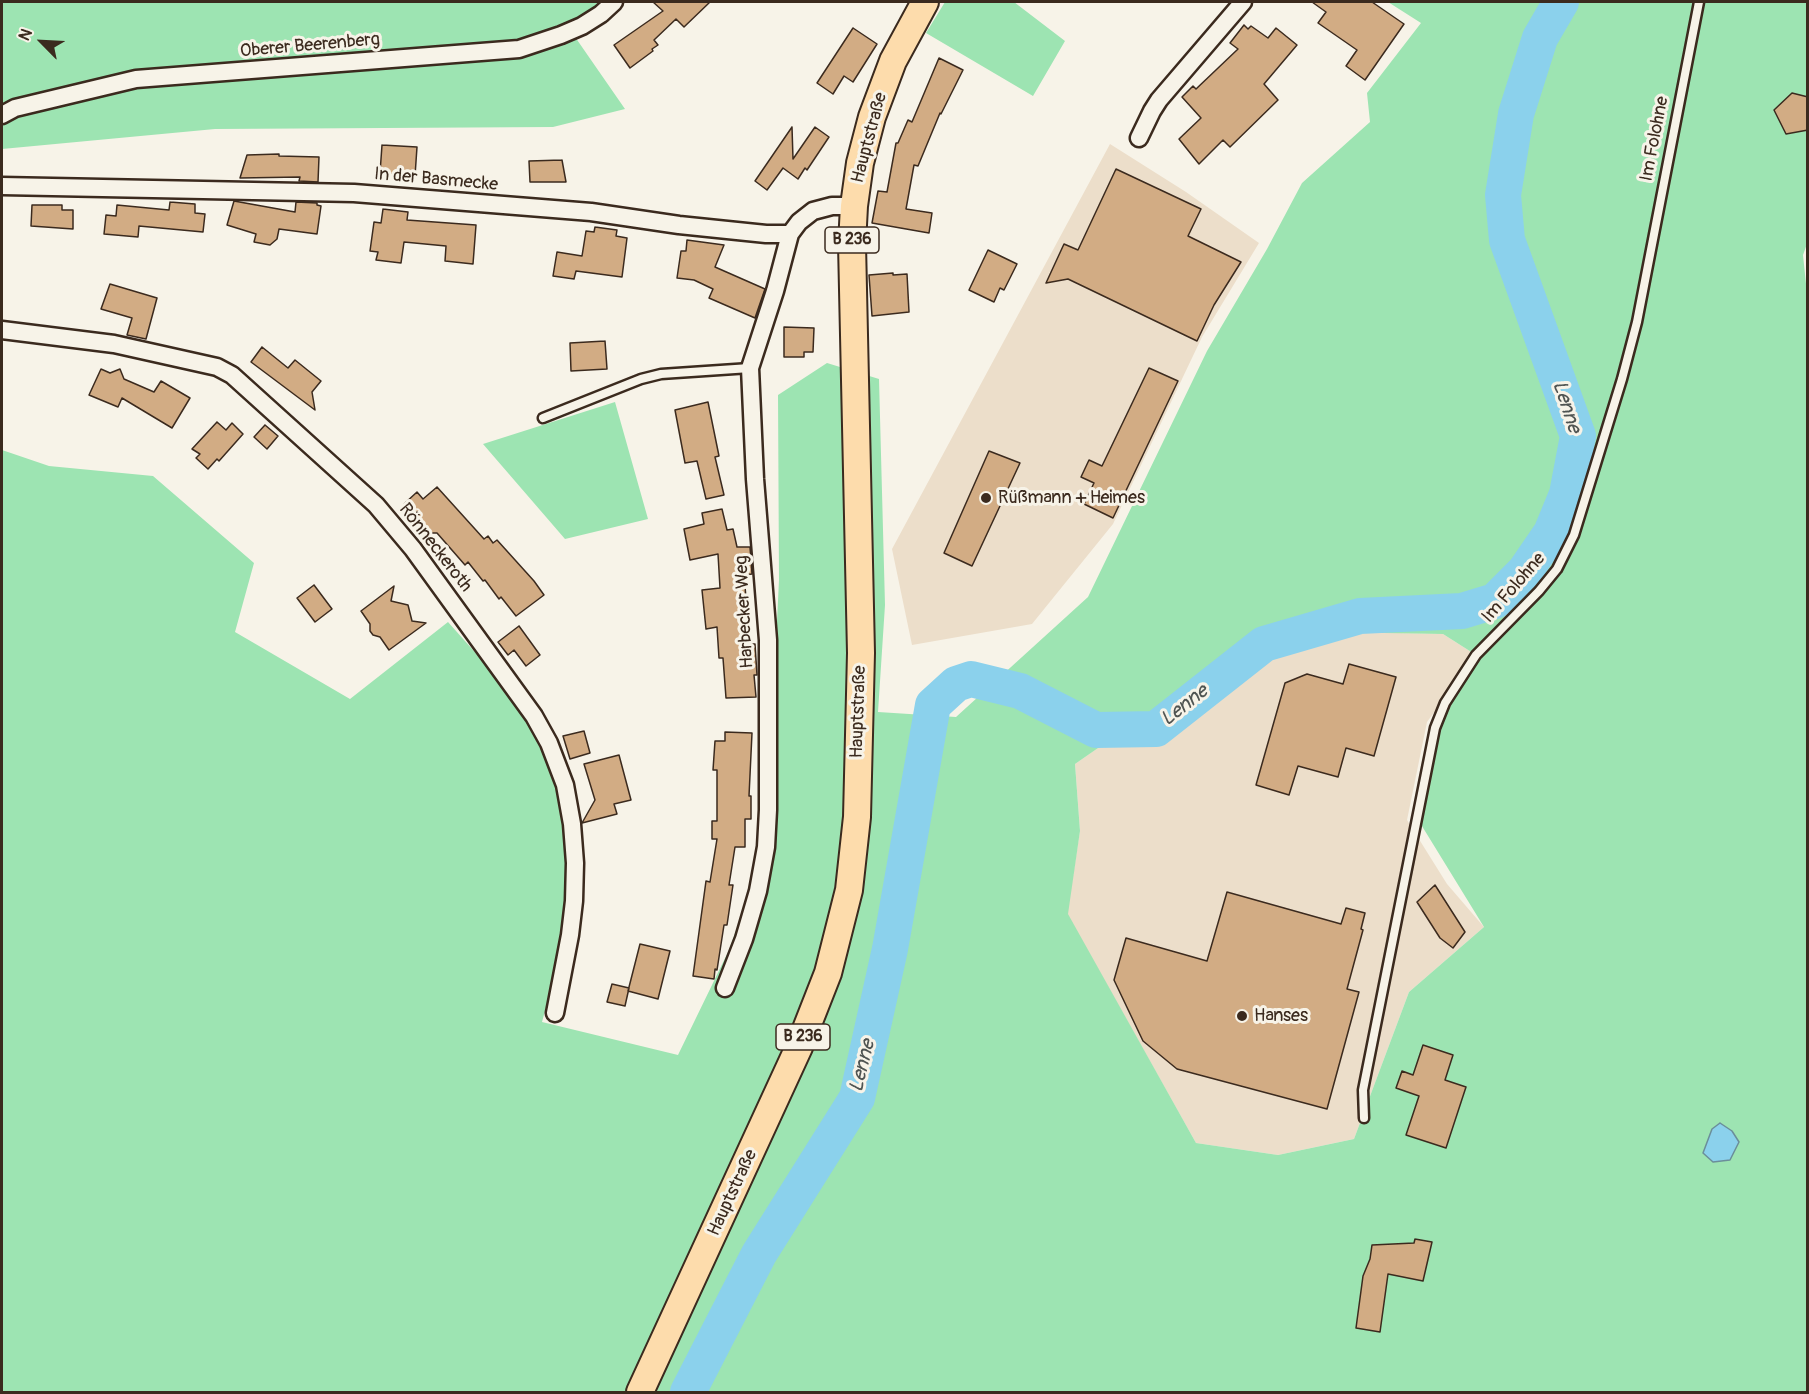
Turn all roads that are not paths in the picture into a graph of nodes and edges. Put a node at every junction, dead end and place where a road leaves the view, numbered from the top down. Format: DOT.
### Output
graph roads {
  1 [pos="614,2"];
  2 [pos="925,2"];
  3 [pos="1243,2"];
  4 [pos="1699,2"];
  5 [pos="2,115"];
  6 [pos="1139,138"];
  7 [pos="2,186"];
  8 [pos="855,206"];
  9 [pos="790,234"];
  10 [pos="2,330"];
  11 [pos="750,368"];
  12 [pos="543,418"];
  13 [pos="724,988"];
  14 [pos="555,1013"];
  15 [pos="1364,1118"];
  16 [pos="640,1392"];
  1 -- 5 [label="street, Oberer Beerenberg"];
  2 -- 8 [label="main road, Hauptstraße / B 236"];
  3 -- 6 [label="street"];
  4 -- 15 [label="lane, Im Folohne"];
  7 -- 9 [label="street, In der Basmecke"];
  8 -- 9 [label="street"];
  8 -- 16 [label="main road, Hauptstraße / B 236"];
  9 -- 11 [label="street, Harbecker Weg"];
  10 -- 14 [label="street, Rönneckeroth"];
  11 -- 12 [label="lane"];
  11 -- 13 [label="street, Harbecker Weg"];
}
